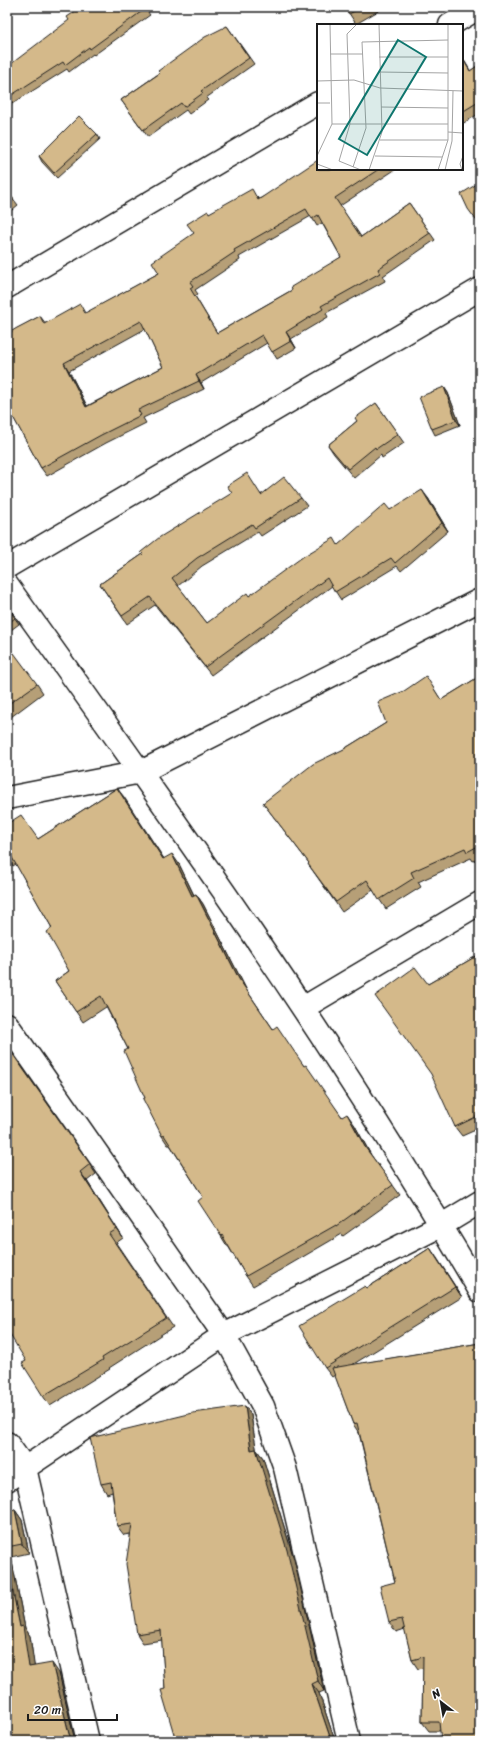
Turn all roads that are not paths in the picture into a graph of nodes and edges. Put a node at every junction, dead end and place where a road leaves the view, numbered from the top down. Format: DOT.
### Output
graph roads {
  1 [pos="480,7"];
  2 [pos="452,24"];
  3 [pos="317,104"];
  4 [pos="7,287"];
  5 [pos="480,289"];
  6 [pos="7,567"];
  7 [pos="7,585"];
  8 [pos="480,600"];
  9 [pos="141,772"];
  10 [pos="7,798"];
  11 [pos="480,903"];
  12 [pos="303,1008"];
  13 [pos="7,1024"];
  14 [pos="480,1202"];
  15 [pos="442,1225"];
  16 [pos="480,1291"];
  17 [pos="224,1336"];
  18 [pos="7,1443"];
  19 [pos="16,1474"];
  20 [pos="88,1741"];
  21 [pos="349,1741"];
  1 -- 2 [label="street"];
  3 -- 4 [label="street"];
  5 -- 6 [label="street"];
  7 -- 9 [label="street"];
  8 -- 9 [label="street"];
  9 -- 10 [label="street"];
  9 -- 12 [label="street"];
  11 -- 12 [label="street"];
  12 -- 15 [label="street"];
  13 -- 17 [label="street"];
  14 -- 15 [label="street"];
  15 -- 16 [label="street"];
  15 -- 17 [label="street"];
  17 -- 19 [label="street"];
  17 -- 21 [label="street"];
  18 -- 19 [label="street"];
  19 -- 20 [label="street"];
}
